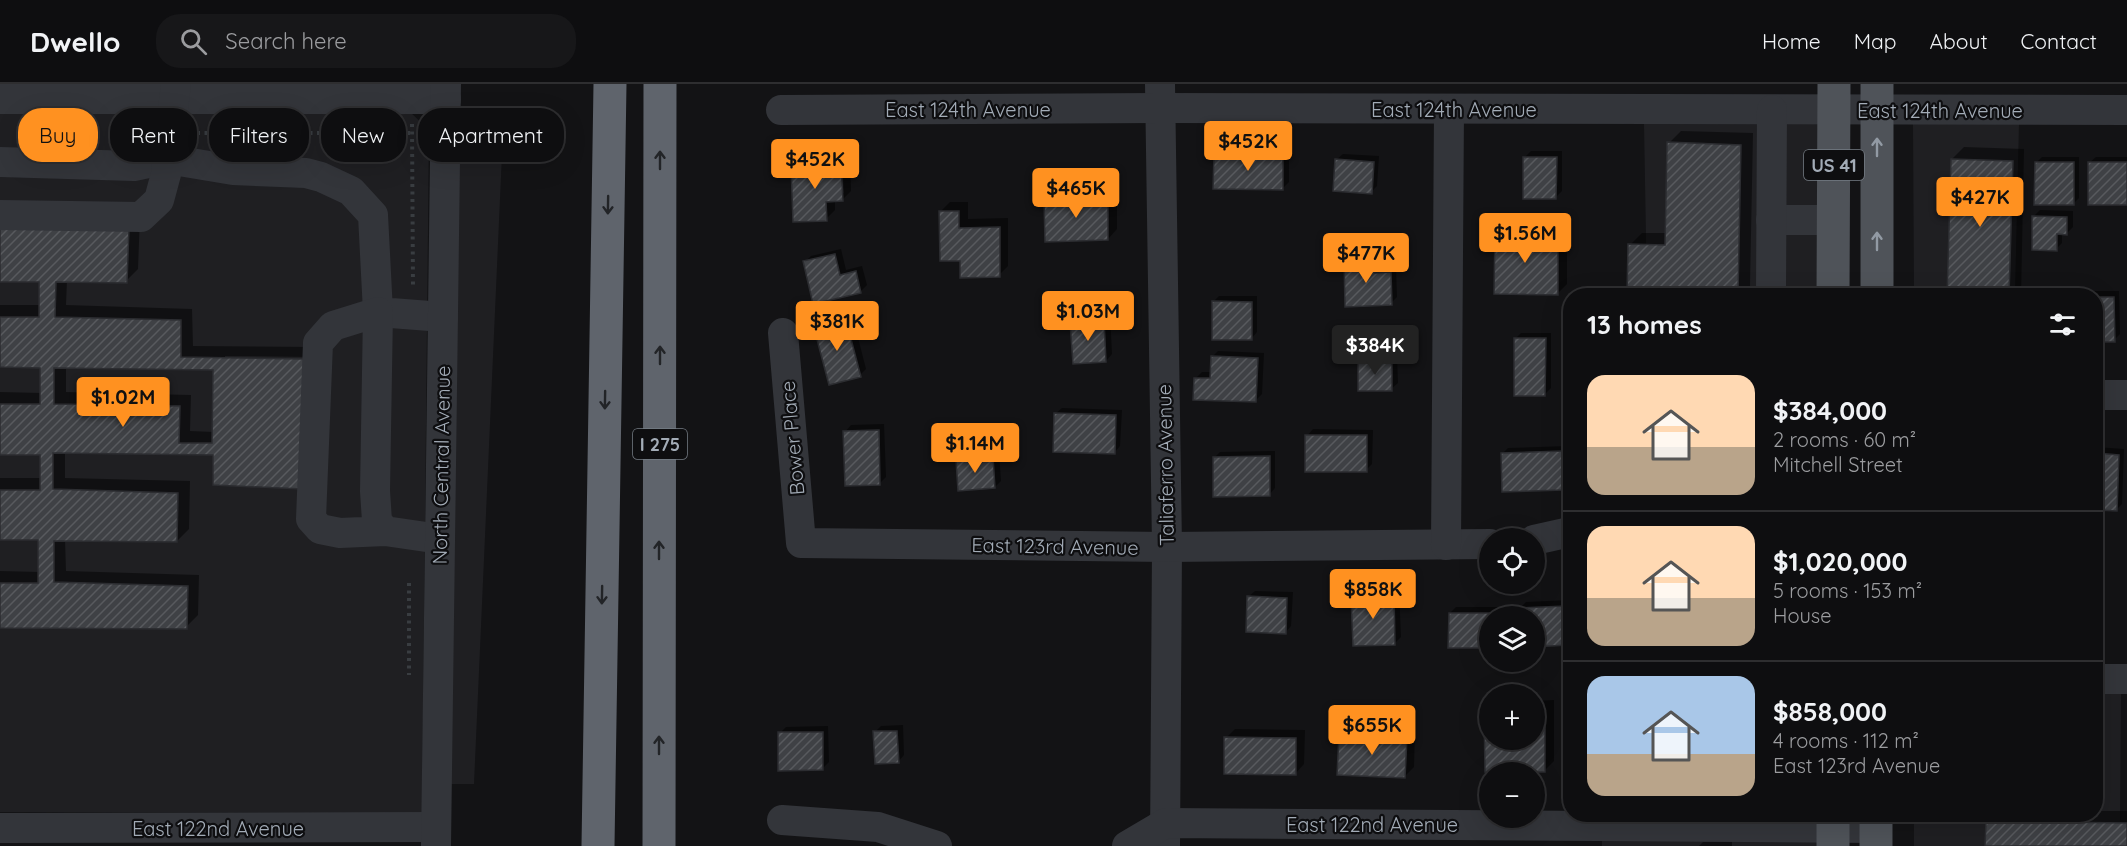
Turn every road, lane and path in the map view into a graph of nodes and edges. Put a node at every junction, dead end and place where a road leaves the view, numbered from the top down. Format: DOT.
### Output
graph roads {
  1 [pos="610,84"];
  2 [pos="660,84"];
  3 [pos="175,91"];
  4 [pos="446,91"];
  5 [pos="7,94"];
  6 [pos="1160,96"];
  7 [pos="1877,96"];
  8 [pos="1532,97"];
  9 [pos="1834,97"];
  10 [pos="1935,97"];
  11 [pos="173,108"];
  12 [pos="781,110"];
  13 [pos="1449,110"];
  14 [pos="1772,110"];
  15 [pos="2127,110"];
  16 [pos="413,117"];
  17 [pos="197,134"];
  18 [pos="411,134"];
  19 [pos="0,162"];
  20 [pos="153,162"];
  21 [pos="167,162"];
  22 [pos="185,162"];
  23 [pos="0,215"];
  24 [pos="1771,220"];
  25 [pos="1834,220"];
  26 [pos="1771,288"];
  27 [pos="1833,288"];
  28 [pos="1877,288"];
  29 [pos="413,296"];
  30 [pos="378,312"];
  31 [pos="443,317"];
  32 [pos="783,333"];
  33 [pos="2103,395"];
  34 [pos="2127,395"];
  35 [pos="385,531"];
  36 [pos="1563,534"];
  37 [pos="1545,538"];
  38 [pos="440,539"];
  39 [pos="801,543"];
  40 [pos="1479,544"];
  41 [pos="1446,545"];
  42 [pos="1167,548"];
  43 [pos="409,583"];
  44 [pos="409,676"];
  45 [pos="2103,679"];
  46 [pos="2127,679"];
  47 [pos="598,779"];
  48 [pos="659,803"];
  49 [pos="782,820"];
  50 [pos="0,828"];
  51 [pos="1833,829"];
  52 [pos="1876,830"];
  53 [pos="1165,835"];
  54 [pos="436,837"];
  55 [pos="588,846"];
  56 [pos="598,846"];
  57 [pos="659,846"];
  58 [pos="666,846"];
  59 [pos="937,846"];
  60 [pos="1126,846"];
  1 -- 47 [label="highway, I 275, one-way"];
  48 -- 2 [label="highway, I 275, one-way"];
  3 -- 4 [label="street"];
  3 -- 5 [label="street"];
  3 -- 11 [label="street"];
  4 -- 31 [label="street, North Central Avenue"];
  6 -- 12 [label="street, East 124th Avenue"];
  6 -- 13 [label="street, East 124th Avenue"];
  6 -- 42 [label="street, Taliaferro Avenue"];
  7 -- 9 [label="street, East 124th Avenue"];
  7 -- 10 [label="street, East 124th Avenue"];
  28 -- 7 [label="main road, US 41, one-way"];
  8 -- 13 [label="street, East 124th Avenue"];
  8 -- 14 [label="street, East 124th Avenue"];
  9 -- 14 [label="street, East 124th Avenue"];
  9 -- 25 [label="main road, US 41"];
  10 -- 15 [label="street, East 124th Avenue"];
  13 -- 41 [label="street"];
  14 -- 24 [label="street"];
  16 -- 18 [label="path"];
  17 -- 18 [label="path"];
  18 -- 29 [label="path"];
  19 -- 20 [label="street"];
  21 -- 23 [label="street"];
  22 -- 30 [label="street"];
  24 -- 25 [label="street"];
  24 -- 26 [label="street"];
  25 -- 27 [label="main road, US 41"];
  30 -- 31 [label="street"];
  30 -- 35 [label="street"];
  30 -- 35 [label="street"];
  31 -- 38 [label="street, North Central Avenue"];
  32 -- 39 [label="street, Bower Place"];
  33 -- 34 [label="street"];
  35 -- 38 [label="street"];
  36 -- 37 [label="street"];
  38 -- 54 [label="street, North Central Avenue"];
  39 -- 42 [label="street, East 123rd Avenue"];
  40 -- 41 [label="street, East 123rd Avenue"];
  41 -- 42 [label="street, East 123rd Avenue"];
  42 -- 53 [label="street, Taliaferro Avenue"];
  43 -- 44 [label="path"];
  45 -- 46 [label="street"];
  47 -- 55 [label="highway"];
  47 -- 56 [label="highway, I 275"];
  48 -- 57 [label="highway, I 275"];
  48 -- 58 [label="highway"];
  49 -- 59 [label="street"];
  50 -- 54 [label="street, East 122nd Avenue"];
  51 -- 52 [label="street, East 122nd Avenue"];
  51 -- 53 [label="street, East 122nd Avenue"];
  53 -- 60 [label="street"];
}
